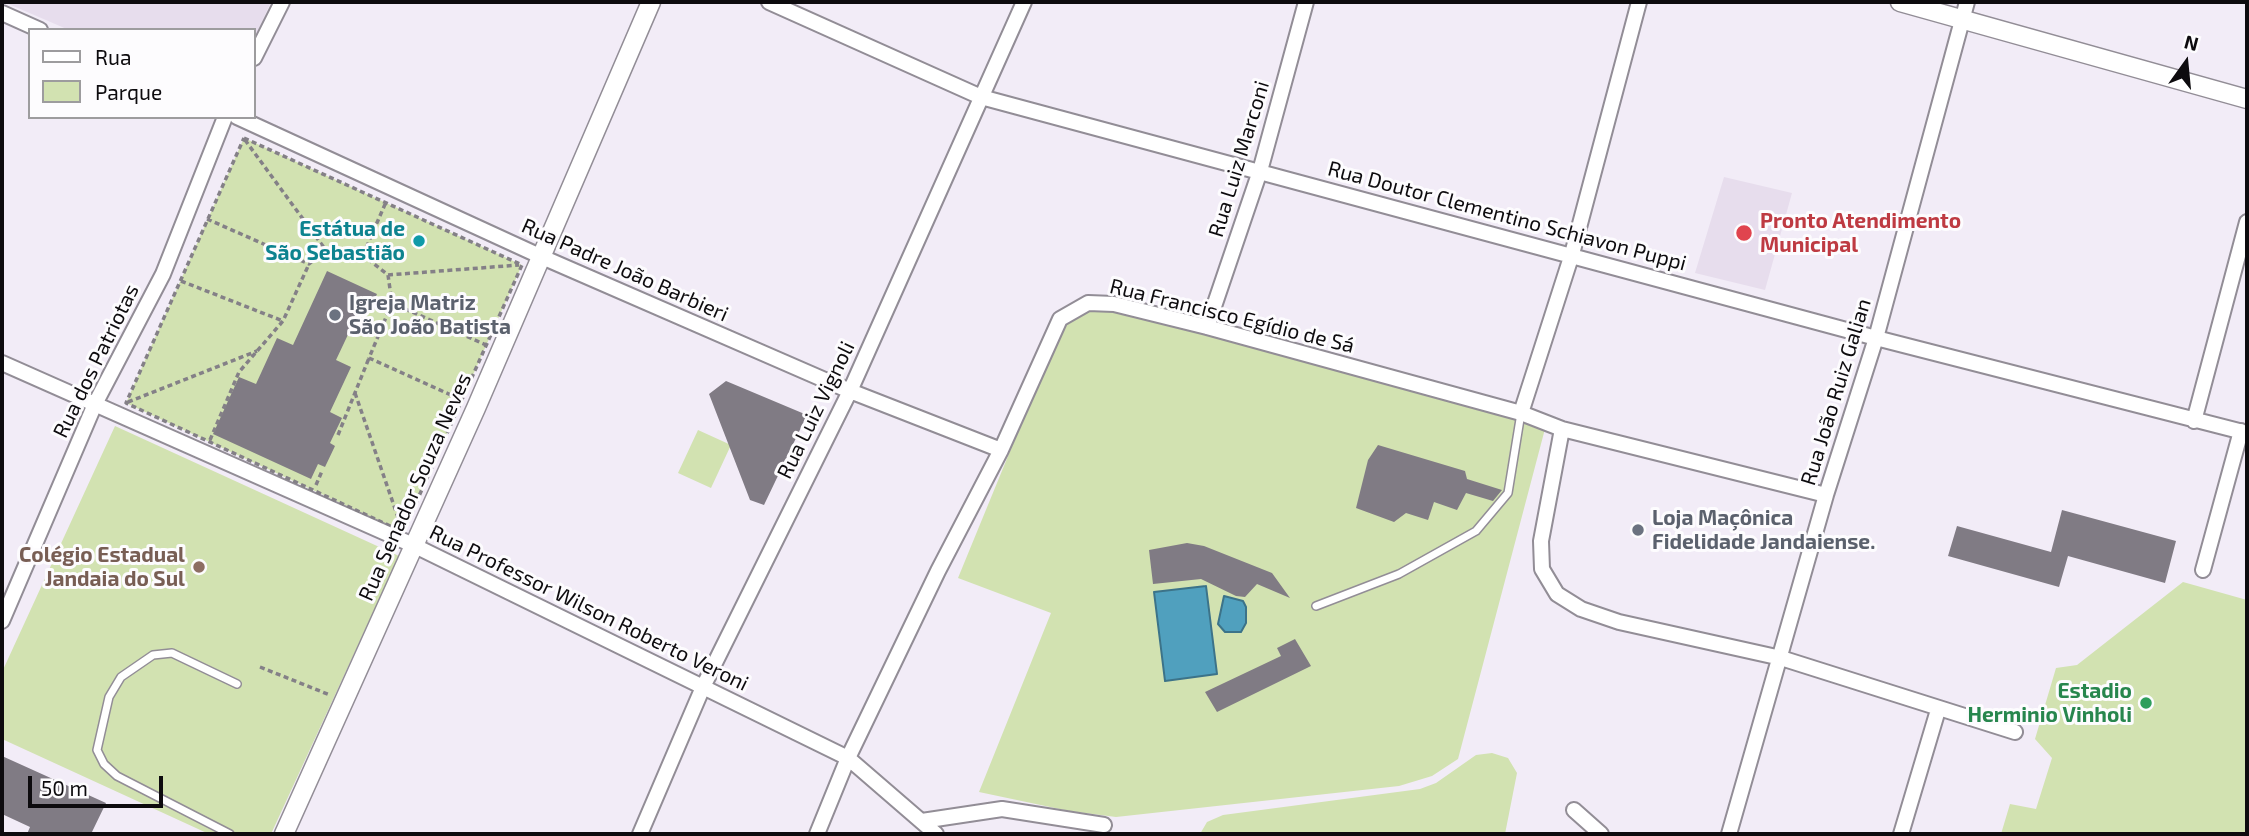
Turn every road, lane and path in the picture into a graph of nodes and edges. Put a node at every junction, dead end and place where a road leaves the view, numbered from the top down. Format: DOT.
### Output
graph roads {
  1 [pos="282,2"];
  2 [pos="651,2"];
  3 [pos="769,2"];
  4 [pos="1024,2"];
  5 [pos="1306,2"];
  6 [pos="1639,2"];
  7 [pos="1900,2"];
  8 [pos="1964,10"];
  9 [pos="2,13"];
  10 [pos="36,28"];
  11 [pos="256,54"];
  12 [pos="981,97"];
  13 [pos="2247,99"];
  14 [pos="224,119"];
  15 [pos="241,119"];
  16 [pos="244,138"];
  17 [pos="1260,171"];
  18 [pos="392,189"];
  19 [pos="386,203"];
  20 [pos="186,210"];
  21 [pos="208,219"];
  22 [pos="2247,222"];
  23 [pos="326,249"];
  24 [pos="1572,254"];
  25 [pos="363,255"];
  26 [pos="542,257"];
  27 [pos="309,264"];
  28 [pos="522,265"];
  29 [pos="163,274"];
  30 [pos="388,275"];
  31 [pos="181,281"];
  32 [pos="392,303"];
  33 [pos="284,321"];
  34 [pos="1207,327"];
  35 [pos="1876,338"];
  36 [pos="493,348"];
  37 [pos="260,350"];
  38 [pos="369,358"];
  39 [pos="2,363"];
  40 [pos="850,391"];
  41 [pos="355,393"];
  42 [pos="126,403"];
  43 [pos="95,404"];
  44 [pos="469,404"];
  45 [pos="1521,413"];
  46 [pos="2194,421"];
  47 [pos="1562,429"];
  48 [pos="2244,432"];
  49 [pos="338,435"];
  50 [pos="207,447"];
  51 [pos="1001,450"];
  52 [pos="1826,495"];
  53 [pos="408,538"];
  54 [pos="2203,570"];
  55 [pos="1316,606"];
  56 [pos="2,621"];
  57 [pos="1781,658"];
  58 [pos="260,667"];
  59 [pos="237,684"];
  60 [pos="703,687"];
  61 [pos="345,701"];
  62 [pos="1938,710"];
  63 [pos="2015,732"];
  64 [pos="848,758"];
  65 [pos="1574,810"];
  66 [pos="922,821"];
  67 [pos="1104,825"];
  68 [pos="230,834"];
  69 [pos="284,834"];
  70 [pos="640,834"];
  71 [pos="817,834"];
  72 [pos="936,834"];
  73 [pos="1601,834"];
  74 [pos="1729,834"];
  75 [pos="1901,834"];
  1 -- 11 [label="street"];
  2 -- 26 [label="street, Rua Senador Souza Neves"];
  3 -- 12 [label="street, Rua Doutor Clementino Schiavon Puppi"];
  4 -- 12 [label="street, Rua Luiz Vignoli"];
  5 -- 17 [label="street, Rua Luiz Marconi"];
  6 -- 24 [label="street"];
  7 -- 8 [label="street"];
  8 -- 13 [label="street"];
  8 -- 35 [label="street, Rua João Ruiz Galian"];
  9 -- 10 [label="street"];
  12 -- 17 [label="street, Rua Doutor Clementino Schiavon Puppi"];
  12 -- 40 [label="street, Rua Luiz Vignoli"];
  14 -- 20 [label="street, Rua dos Patriotas"];
  15 -- 18 [label="street, Rua Padre João Barbieri"];
  16 -- 19 [label="path"];
  16 -- 21 [label="path"];
  16 -- 23 [label="path"];
  17 -- 24 [label="street, Rua Doutor Clementino Schiavon Puppi"];
  17 -- 34 [label="street, Rua Luiz Marconi"];
  18 -- 19 [label="path"];
  18 -- 26 [label="street, Rua Padre João Barbieri"];
  19 -- 25 [label="path"];
  19 -- 28 [label="path"];
  20 -- 21 [label="path"];
  20 -- 29 [label="street, Rua dos Patriotas"];
  21 -- 27 [label="path"];
  21 -- 31 [label="path"];
  22 -- 46 [label="street"];
  23 -- 25 [label="path"];
  23 -- 27 [label="path"];
  24 -- 35 [label="street, Rua Doutor Clementino Schiavon Puppi"];
  24 -- 45 [label="street"];
  25 -- 30 [label="path"];
  26 -- 36 [label="street, Rua Senador Souza Neves"];
  26 -- 40 [label="street, Rua Padre João Barbieri"];
  27 -- 33 [label="path"];
  28 -- 30 [label="path"];
  28 -- 36 [label="path"];
  29 -- 31 [label="path"];
  29 -- 43 [label="street, Rua dos Patriotas"];
  30 -- 32 [label="path"];
  31 -- 33 [label="path"];
  31 -- 42 [label="path"];
  32 -- 36 [label="path"];
  32 -- 38 [label="path"];
  33 -- 37 [label="path"];
  34 -- 45 [label="street, Rua Francisco Egídio de Sá"];
  34 -- 51 [label="street, Rua Francisco Egídio de Sá"];
  35 -- 46 [label="street, Rua Doutor Clementino Schiavon Puppi"];
  35 -- 52 [label="street, Rua João Ruiz Galian"];
  36 -- 44 [label="street, Rua Senador Souza Neves"];
  36 -- 44 [label="path"];
  37 -- 42 [label="path"];
  37 -- 50 [label="path"];
  38 -- 41 [label="path"];
  38 -- 44 [label="path"];
  39 -- 43 [label="street, Rua Professor Wilson Roberto Veroni"];
  40 -- 51 [label="street, Rua Padre João Barbieri"];
  40 -- 60 [label="street, Rua Luiz Vignoli"];
  41 -- 49 [label="path"];
  41 -- 53 [label="path"];
  42 -- 50 [label="path"];
  43 -- 50 [label="street, Rua Professor Wilson Roberto Veroni"];
  43 -- 56 [label="street, Rua dos Patriotas"];
  44 -- 53 [label="street, Rua Senador Souza Neves"];
  44 -- 53 [label="path"];
  45 -- 47 [label="street, Rua Francisco Egídio de Sá"];
  45 -- 55 [label="lane"];
  46 -- 48 [label="street, Rua Doutor Clementino Schiavon Puppi"];
  47 -- 52 [label="street, Rua Francisco Egídio de Sá"];
  47 -- 57 [label="street"];
  48 -- 54 [label="street"];
  50 -- 53 [label="street, Rua Professor Wilson Roberto Veroni"];
  50 -- 53 [label="path"];
  51 -- 64 [label="street, Rua Francisco Egídio de Sá"];
  52 -- 57 [label="street, Rua João Ruiz Galian"];
  53 -- 60 [label="street, Rua Professor Wilson Roberto Veroni"];
  53 -- 61 [label="street, Rua Senador Souza Neves"];
  57 -- 62 [label="street"];
  57 -- 74 [label="street, Rua João Ruiz Galian"];
  58 -- 61 [label="path"];
  59 -- 68 [label="lane"];
  60 -- 64 [label="street, Rua Professor Wilson Roberto Veroni"];
  60 -- 70 [label="street, Rua Luiz Vignoli"];
  61 -- 69 [label="street, Rua Senador Souza Neves"];
  62 -- 63 [label="street"];
  62 -- 75 [label="street"];
  64 -- 66 [label="street, Rua Professor Wilson Roberto Veroni"];
  64 -- 71 [label="street, Rua Francisco Egídio de Sá"];
  65 -- 73 [label="street"];
  66 -- 67 [label="street"];
  66 -- 72 [label="street, Rua Professor Wilson Roberto Veroni"];
}
